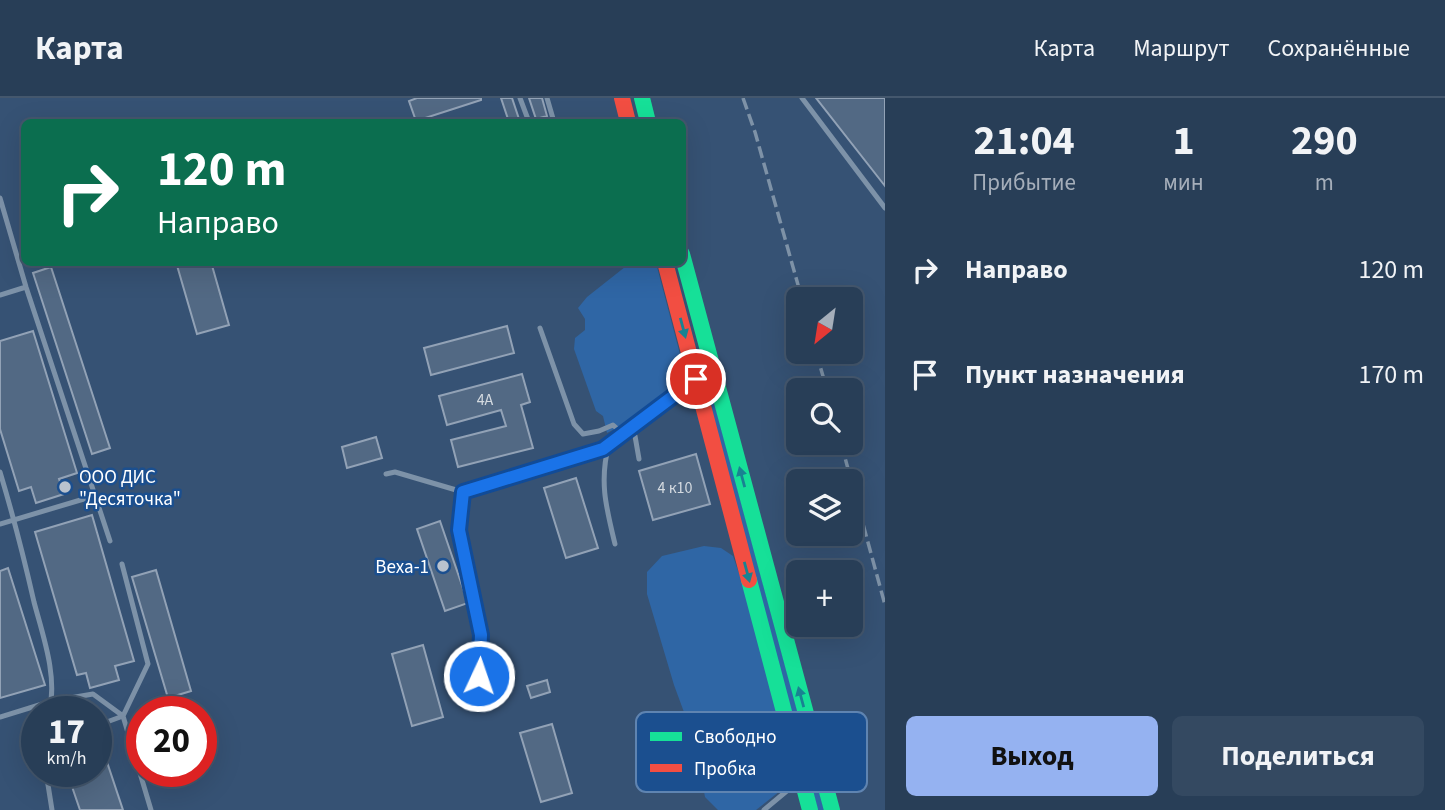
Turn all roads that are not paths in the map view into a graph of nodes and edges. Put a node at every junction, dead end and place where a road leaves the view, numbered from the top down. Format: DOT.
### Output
graph roads {
  1 [pos="520,98"];
  2 [pos="547,98"];
  3 [pos="622,98"];
  4 [pos="642,98"];
  5 [pos="802,98"];
  6 [pos="528,119"];
  7 [pos="553,119"];
  8 [pos="627,119"];
  9 [pos="647,119"];
  10 [pos="0,198"];
  11 [pos="885,208"];
  12 [pos="666,266"];
  13 [pos="685,266"];
  14 [pos="26,287"];
  15 [pos="0,295"];
  16 [pos="540,328"];
  17 [pos="714,375"];
  18 [pos="696,379"];
  19 [pos="630,427"];
  20 [pos="622,433"];
  21 [pos="609,443"];
  22 [pos="639,459"];
  23 [pos="0,472"];
  24 [pos="386,474"];
  25 [pos="463,492"];
  26 [pos="94,496"];
  27 [pos="14,519"];
  28 [pos="0,524"];
  29 [pos="110,541"];
  30 [pos="615,544"];
  31 [pos="122,564"];
  32 [pos="479,676"];
  33 [pos="52,696"];
  34 [pos="112,708"];
  35 [pos="21,711"];
  36 [pos="784,712"];
  37 [pos="805,712"];
  38 [pos="123,716"];
  39 [pos="0,717"];
  40 [pos="112,720"];
  41 [pos="48,787"];
  42 [pos="785,792"];
  43 [pos="806,792"];
  44 [pos="827,792"];
  45 [pos="52,810"];
  46 [pos="151,810"];
  47 [pos="764,810"];
  48 [pos="810,810"];
  49 [pos="832,810"];
  1 -- 6 [label="lane"];
  2 -- 7 [label="lane"];
  3 -- 8 [label="main road"];
  4 -- 9 [label="main road"];
  5 -- 11 [label="lane"];
  10 -- 14 [label="lane"];
  12 -- 18 [label="main road, one-way"];
  13 -- 17 [label="main road"];
  14 -- 15 [label="lane"];
  14 -- 26 [label="lane"];
  16 -- 20 [label="lane"];
  17 -- 18 [label="main road"];
  37 -- 17 [label="main road, one-way"];
  18 -- 19 [label="lane"];
  18 -- 36 [label="main road, one-way"];
  19 -- 20 [label="lane"];
  19 -- 22 [label="lane"];
  20 -- 21 [label="lane"];
  21 -- 25 [label="lane"];
  21 -- 30 [label="lane"];
  23 -- 27 [label="lane"];
  24 -- 25 [label="lane"];
  25 -- 32 [label="lane"];
  26 -- 27 [label="lane"];
  26 -- 29 [label="lane"];
  27 -- 28 [label="lane"];
  27 -- 33 [label="lane"];
  31 -- 38 [label="lane"];
  34 -- 38 [label="lane"];
  35 -- 39 [label="lane"];
  38 -- 40 [label="lane"];
  38 -- 46 [label="lane"];
  41 -- 45 [label="lane"];
  42 -- 47 [label="lane"];
  43 -- 48 [label="main road"];
  49 -- 44 [label="main road, one-way"];
}
